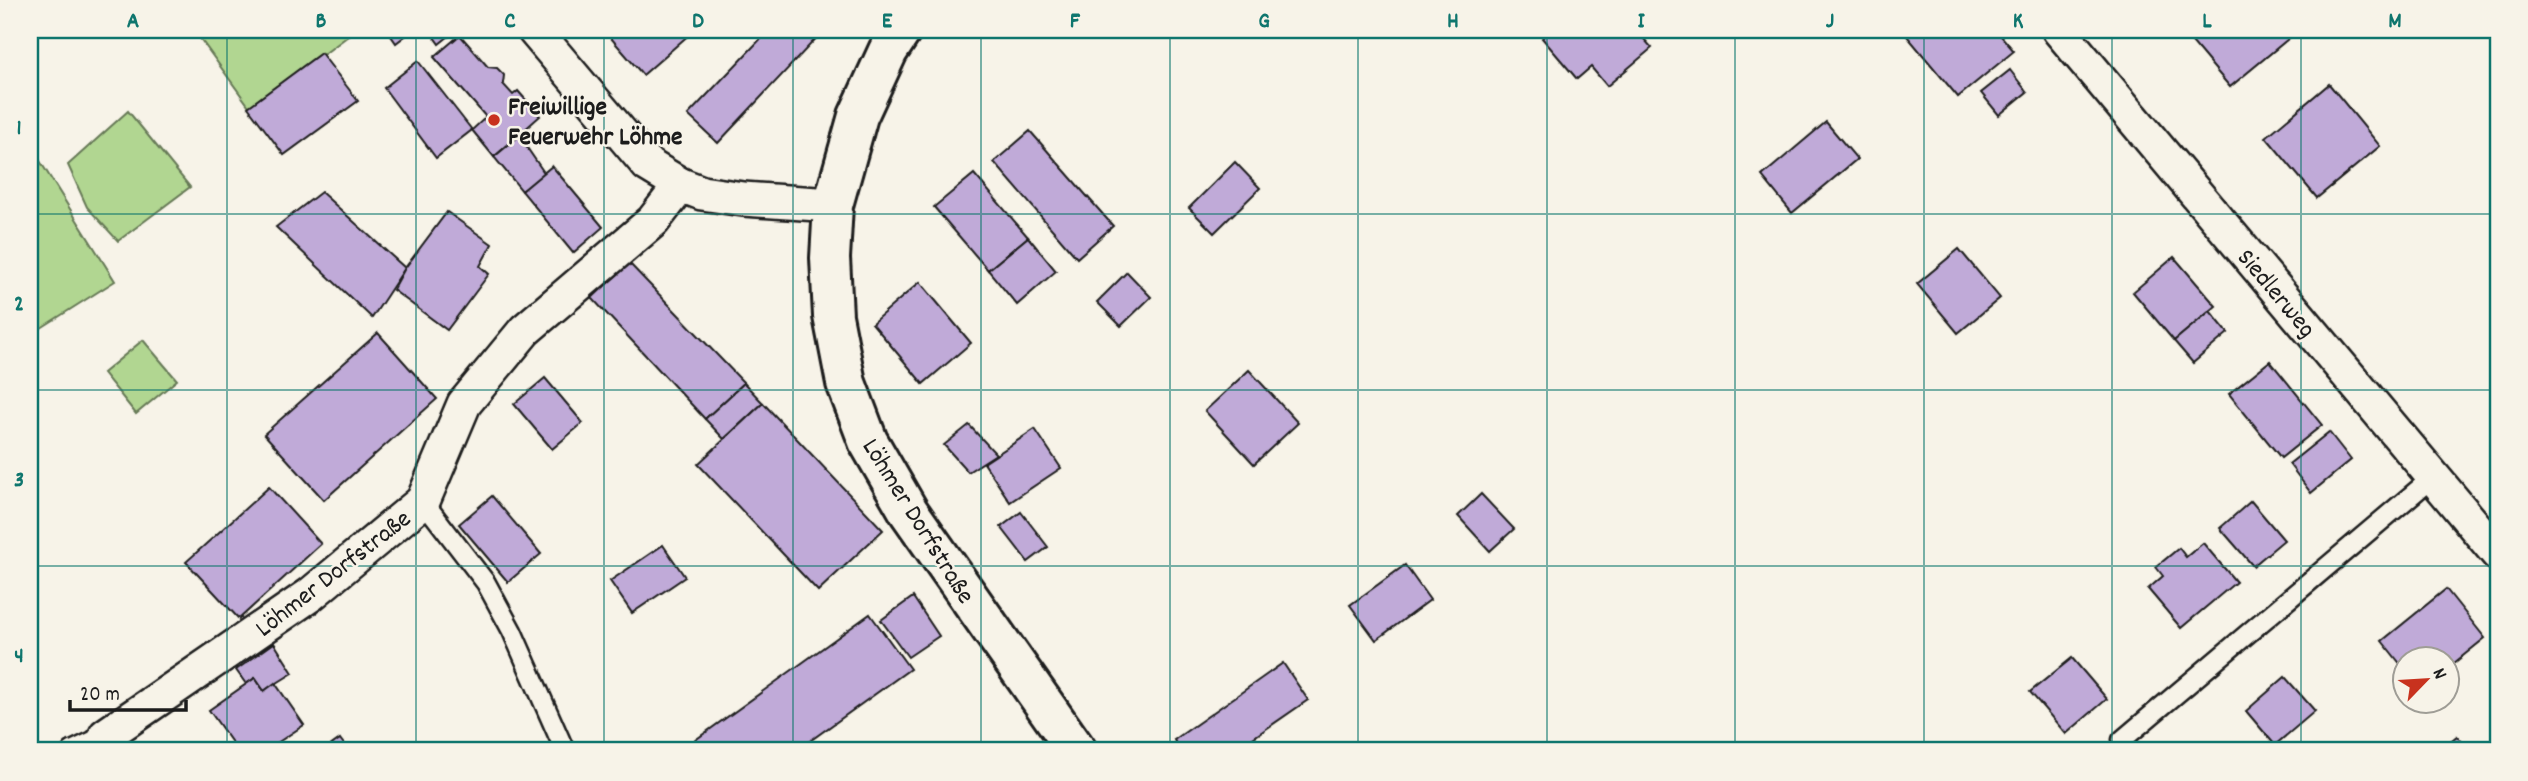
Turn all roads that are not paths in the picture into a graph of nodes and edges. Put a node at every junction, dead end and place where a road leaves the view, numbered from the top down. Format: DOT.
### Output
graph roads {
  1 [pos="534,30"];
  2 [pos="902,30"];
  3 [pos="2059,30"];
  4 [pos="681,185"];
  5 [pos="833,205"];
  6 [pos="2433,477"];
  7 [pos="423,501"];
  8 [pos="2498,554"];
  9 [pos="106,735"];
  10 [pos="2122,740"];
  11 [pos="72,751"];
  12 [pos="565,751"];
  13 [pos="1077,751"];
  1 -- 4 [label="street"];
  2 -- 5 [label="main road, Löhmer Dorfstraße"];
  3 -- 6 [label="street, Siedlerweg"];
  4 -- 5 [label="street"];
  4 -- 7 [label="street, Löhmer Dorfstraße"];
  5 -- 13 [label="main road, Löhmer Dorfstraße"];
  6 -- 8 [label="street, Siedlerweg"];
  6 -- 10 [label="lane"];
  7 -- 9 [label="street, Löhmer Dorfstraße"];
  7 -- 12 [label="lane"];
  9 -- 11 [label="lane"];
}
